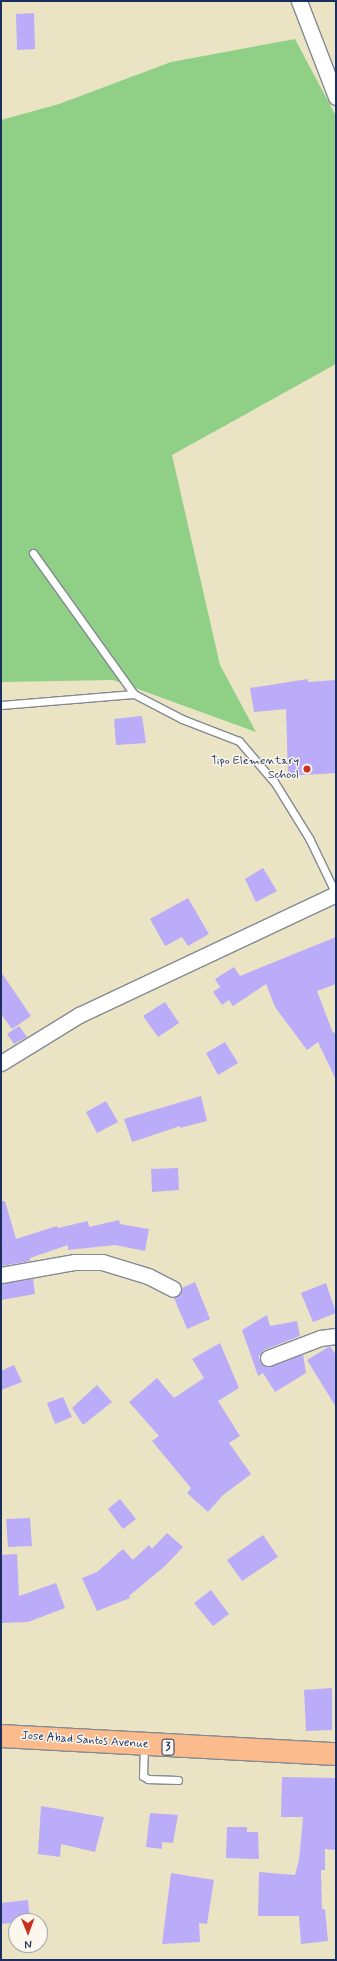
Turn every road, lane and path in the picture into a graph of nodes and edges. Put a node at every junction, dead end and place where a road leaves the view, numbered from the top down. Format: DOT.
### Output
graph roads {
  1 [pos="299,1"];
  2 [pos="336,97"];
  3 [pos="34,552"];
  4 [pos="134,694"];
  5 [pos="1,705"];
  6 [pos="336,894"];
  7 [pos="1,1063"];
  8 [pos="1,1275"];
  9 [pos="173,1289"];
  10 [pos="336,1336"];
  11 [pos="268,1358"];
  12 [pos="1,1736"];
  13 [pos="144,1745"];
  14 [pos="334,1751"];
  15 [pos="178,1780"];
  1 -- 2 [label="street"];
  3 -- 4 [label="lane"];
  4 -- 5 [label="lane"];
  4 -- 6 [label="lane"];
  6 -- 7 [label="street"];
  8 -- 9 [label="street"];
  10 -- 11 [label="street"];
  12 -- 13 [label="highway, Jose Abad Santos Avenue / 3"];
  13 -- 14 [label="highway, Jose Abad Santos Avenue / 3"];
  13 -- 15 [label="lane"];
}
